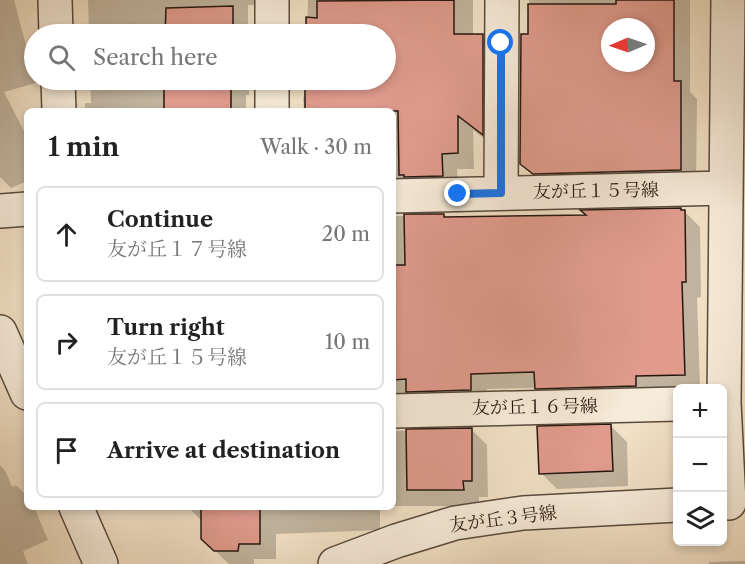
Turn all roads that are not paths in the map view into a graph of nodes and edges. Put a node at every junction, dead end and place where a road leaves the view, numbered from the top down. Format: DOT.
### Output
graph roads {
  1 [pos="55,0"];
  2 [pos="272,0"];
  3 [pos="502,0"];
  4 [pos="728,0"];
  5 [pos="56,24"];
  6 [pos="272,24"];
  7 [pos="736,56"];
  8 [pos="58,90"];
  9 [pos="272,90"];
  10 [pos="59,108"];
  11 [pos="272,108"];
  12 [pos="726,188"];
  13 [pos="501,193"];
  14 [pos="396,196"];
  15 [pos="24,209"];
  16 [pos="0,211"];
  17 [pos="735,278"];
  18 [pos="0,332"];
  19 [pos="725,384"];
  20 [pos="24,386"];
  21 [pos="673,404"];
  22 [pos="396,411"];
  23 [pos="726,438"];
  24 [pos="732,503"];
  25 [pos="673,506"];
  26 [pos="77,510"];
  27 [pos="101,564"];
  28 [pos="335,564"];
  1 -- 5 [label="street"];
  2 -- 6 [label="street"];
  3 -- 13 [label="street"];
  4 -- 7 [label="street"];
  7 -- 12 [label="street"];
  8 -- 10 [label="street"];
  9 -- 11 [label="street"];
  12 -- 13 [label="street, 友が丘１５号線"];
  12 -- 17 [label="street"];
  13 -- 14 [label="street, 友が丘１５号線"];
  15 -- 16 [label="street"];
  17 -- 19 [label="street"];
  18 -- 20 [label="street"];
  21 -- 22 [label="street, 友が丘１６号線"];
  23 -- 24 [label="street"];
  25 -- 28 [label="street, 友が丘３号線"];
  26 -- 27 [label="street"];
}
